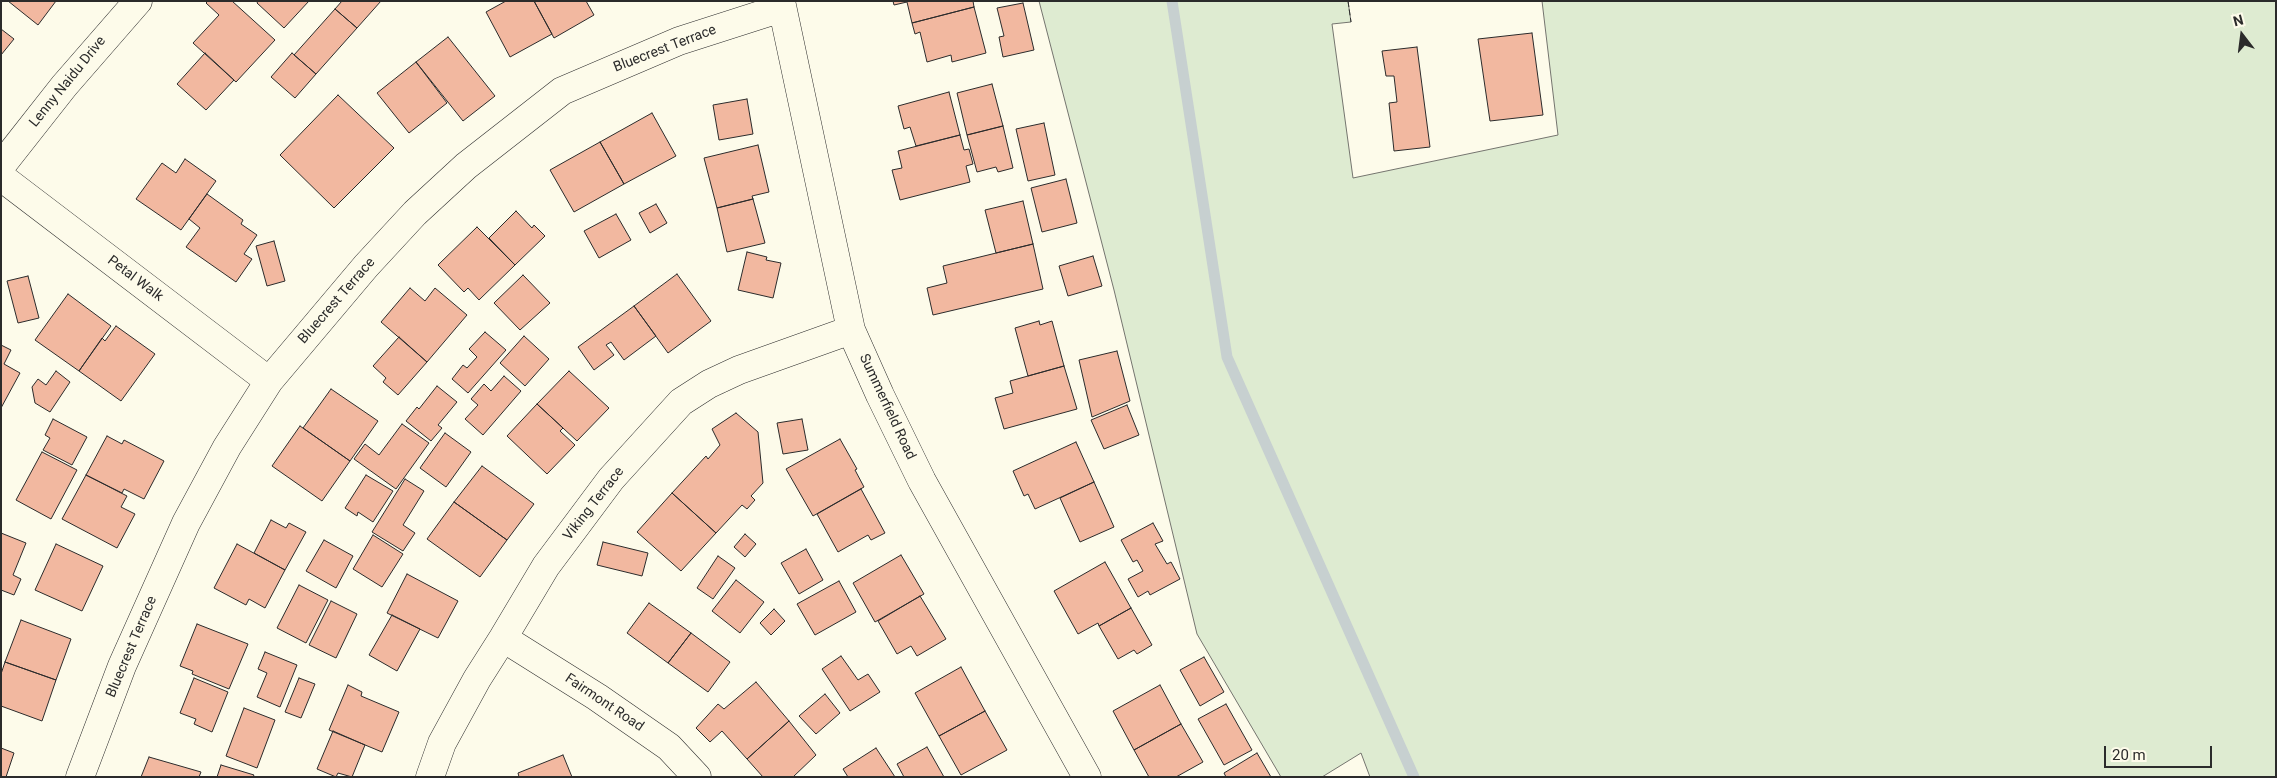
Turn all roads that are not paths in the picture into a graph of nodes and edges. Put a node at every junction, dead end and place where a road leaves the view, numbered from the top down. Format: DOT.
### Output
graph roads {
  1 [pos="138,1"];
  2 [pos="782,4"];
  3 [pos="1,166"];
  4 [pos="1,177"];
  5 [pos="851,330"];
  6 [pos="269,381"];
  7 [pos="503,638"];
  8 [pos="80,777"];
  9 [pos="430,777"];
  10 [pos="697,777"];
  11 [pos="1087,777"];
  1 -- 3 [label="street, Lenny Naidu Drive"];
  2 -- 5 [label="street, Summerfield Road"];
  2 -- 6 [label="street, Bluecrest Terrace"];
  4 -- 6 [label="street, Petal Walk"];
  5 -- 7 [label="street, Viking Terrace"];
  5 -- 11 [label="street, Summerfield Road"];
  6 -- 8 [label="street, Bluecrest Terrace"];
  7 -- 9 [label="street, Viking Terrace"];
  7 -- 10 [label="street, Fairmont Road"];
}
